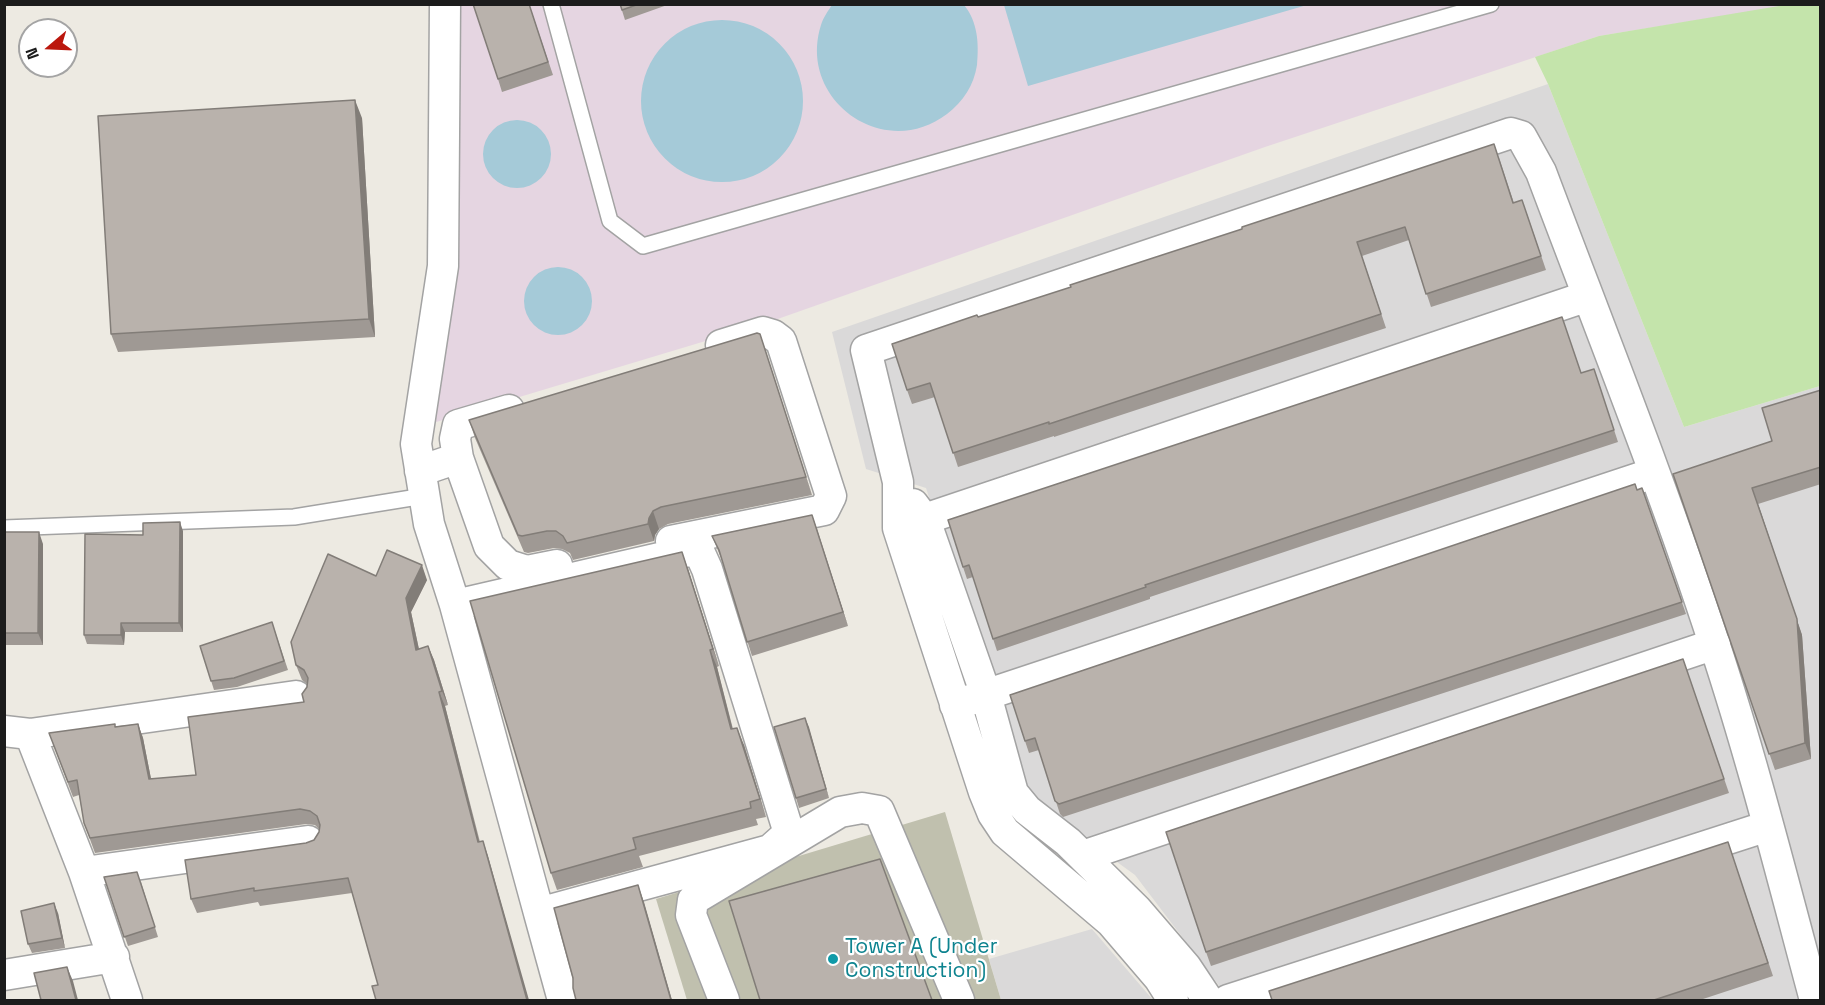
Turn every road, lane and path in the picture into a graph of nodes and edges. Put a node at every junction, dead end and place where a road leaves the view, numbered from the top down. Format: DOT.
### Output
graph roads {
  1 [pos="445,4"];
  2 [pos="551,4"];
  3 [pos="1491,4"];
  4 [pos="1588,296"];
  5 [pos="695,353"];
  6 [pos="537,401"];
  7 [pos="458,458"];
  8 [pos="1654,472"];
  9 [pos="422,483"];
  10 [pos="912,524"];
  11 [pos="4,528"];
  12 [pos="455,605"];
  13 [pos="1715,644"];
  14 [pos="986,695"];
  15 [pos="296,696"];
  16 [pos="955,705"];
  17 [pos="17,733"];
  18 [pos="1768,826"];
  19 [pos="308,842"];
  20 [pos="1083,856"];
  21 [pos="84,872"];
  22 [pos="539,913"];
  23 [pos="114,957"];
  24 [pos="4,975"];
  25 [pos="127,1000"];
  26 [pos="563,1000"];
  27 [pos="724,1000"];
  28 [pos="959,1000"];
  29 [pos="1173,1000"];
  30 [pos="1208,1000"];
  31 [pos="1228,1000"];
  32 [pos="1815,1000"];
  1 -- 9 [label="street"];
  2 -- 3 [label="lane"];
  4 -- 8 [label="street"];
  4 -- 10 [label="street"];
  4 -- 10 [label="street"];
  5 -- 7 [label="street"];
  6 -- 7 [label="street"];
  7 -- 9 [label="street"];
  8 -- 13 [label="street"];
  8 -- 14 [label="street"];
  9 -- 11 [label="lane"];
  9 -- 12 [label="street"];
  10 -- 14 [label="street"];
  10 -- 16 [label="street"];
  12 -- 22 [label="street"];
  12 -- 22 [label="street"];
  13 -- 18 [label="street"];
  13 -- 20 [label="street"];
  14 -- 16 [label="street"];
  14 -- 20 [label="street"];
  15 -- 17 [label="street"];
  16 -- 29 [label="street"];
  17 -- 21 [label="street"];
  18 -- 31 [label="street"];
  18 -- 32 [label="street"];
  19 -- 21 [label="street"];
  20 -- 30 [label="street"];
  21 -- 23 [label="street"];
  22 -- 26 [label="street"];
  23 -- 24 [label="street"];
  23 -- 25 [label="street"];
  27 -- 28 [label="street"];
}
